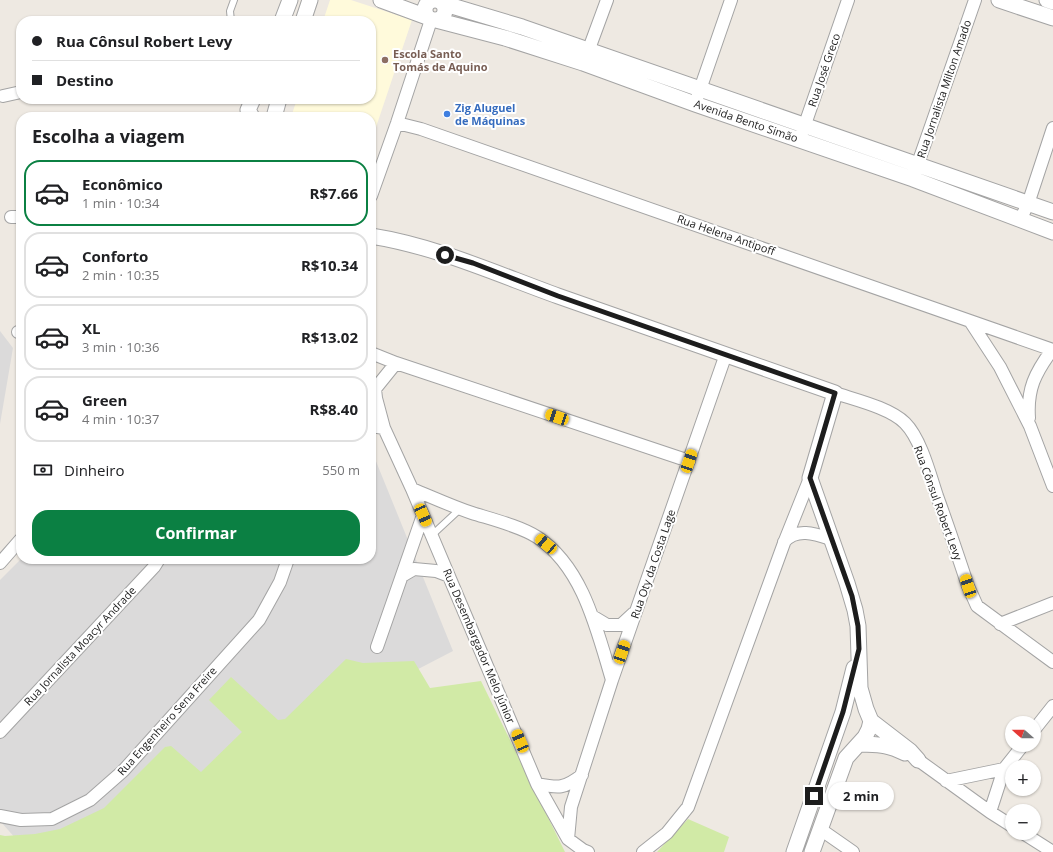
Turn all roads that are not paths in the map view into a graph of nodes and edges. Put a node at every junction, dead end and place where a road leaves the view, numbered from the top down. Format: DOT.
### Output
graph roads {
  1 [pos="234,0"];
  2 [pos="290,0"];
  3 [pos="310,0"];
  4 [pos="381,0"];
  5 [pos="607,0"];
  6 [pos="731,0"];
  7 [pos="848,0"];
  8 [pos="975,0"];
  9 [pos="999,0"];
  10 [pos="1047,0"];
  11 [pos="439,1"];
  12 [pos="1053,2"];
  13 [pos="230,16"];
  14 [pos="284,16"];
  15 [pos="305,16"];
  16 [pos="1053,18"];
  17 [pos="432,19"];
  18 [pos="586,57"];
  19 [pos="701,89"];
  20 [pos="16,93"];
  21 [pos="3,96"];
  22 [pos="695,104"];
  23 [pos="397,123"];
  24 [pos="1053,128"];
  25 [pos="802,133"];
  26 [pos="915,172"];
  27 [pos="376,182"];
  28 [pos="1028,204"];
  29 [pos="1053,212"];
  30 [pos="1020,220"];
  31 [pos="1053,232"];
  32 [pos="376,233"];
  33 [pos="376,237"];
  34 [pos="388,239"];
  35 [pos="970,321"];
  36 [pos="1053,350"];
  37 [pos="726,354"];
  38 [pos="376,355"];
  39 [pos="396,364"];
  40 [pos="376,388"];
  41 [pos="835,393"];
  42 [pos="376,398"];
  43 [pos="1030,426"];
  44 [pos="376,427"];
  45 [pos="384,428"];
  46 [pos="689,461"];
  47 [pos="1050,471"];
  48 [pos="810,478"];
  49 [pos="1053,486"];
  50 [pos="412,489"];
  51 [pos="460,508"];
  52 [pos="423,515"];
  53 [pos="432,535"];
  54 [pos="831,539"];
  55 [pos="784,543"];
  56 [pos="16,545"];
  57 [pos="0,563"];
  58 [pos="156,564"];
  59 [pos="286,564"];
  60 [pos="402,576"];
  61 [pos="449,576"];
  62 [pos="1053,603"];
  63 [pos="636,611"];
  64 [pos="592,616"];
  65 [pos="1000,624"];
  66 [pos="377,648"];
  67 [pos="859,649"];
  68 [pos="1053,662"];
  69 [pos="612,680"];
  70 [pos="1053,706"];
  71 [pos="843,712"];
  72 [pos="868,715"];
  73 [pos="1041,721"];
  74 [pos="0,732"];
  75 [pos="860,744"];
  76 [pos="1017,752"];
  77 [pos="918,760"];
  78 [pos="1004,769"];
  79 [pos="582,775"];
  80 [pos="946,781"];
  81 [pos="537,784"];
  82 [pos="990,812"];
  83 [pos="0,816"];
  84 [pos="1005,822"];
  85 [pos="820,829"];
  86 [pos="568,839"];
  87 [pos="1034,840"];
  88 [pos="588,852"];
  89 [pos="643,852"];
  90 [pos="794,852"];
  91 [pos="812,852"];
  92 [pos="853,852"];
  93 [pos="1053,852"];
  1 -- 13 [label="lane"];
  2 -- 14 [label="street"];
  3 -- 15 [label="street"];
  4 -- 17 [label="street, Avenida Bento Simão"];
  5 -- 18 [label="street"];
  6 -- 19 [label="street"];
  7 -- 25 [label="street, Rua José Greco"];
  8 -- 26 [label="street, Rua Jornalista Milton Amado"];
  9 -- 16 [label="street"];
  10 -- 12 [label="street"];
  11 -- 17 [label="street"];
  11 -- 18 [label="street, Avenida Bento Simão"];
  17 -- 18 [label="street, Avenida Bento Simão"];
  17 -- 23 [label="street"];
  18 -- 19 [label="street, Avenida Bento Simão"];
  18 -- 22 [label="street, Avenida Bento Simão"];
  19 -- 22 [label="street"];
  19 -- 25 [label="street, Avenida Bento Simão"];
  20 -- 21 [label="street"];
  22 -- 25 [label="street, Avenida Bento Simão"];
  23 -- 27 [label="street"];
  23 -- 35 [label="street, Rua Helena Antipoff"];
  24 -- 28 [label="street"];
  25 -- 26 [label="street, Avenida Bento Simão"];
  26 -- 28 [label="street, Avenida Bento Simão"];
  26 -- 30 [label="street, Avenida Bento Simão"];
  28 -- 29 [label="street, Avenida Bento Simão"];
  28 -- 30 [label="street"];
  30 -- 31 [label="street, Avenida Bento Simão"];
  32 -- 34 [label="street, Rua Cônsul Robert Levy"];
  33 -- 34 [label="street, Rua Cônsul Robert Levy"];
  34 -- 37 [label="street, Rua Cônsul Robert Levy"];
  35 -- 36 [label="street, Rua Helena Antipoff"];
  35 -- 43 [label="street"];
  36 -- 43 [label="street"];
  37 -- 41 [label="street, Rua Cônsul Robert Levy"];
  37 -- 46 [label="street, Rua Oty da Costa Lage"];
  38 -- 39 [label="street"];
  39 -- 40 [label="street, Rua Desembargador Melo Júnior"];
  39 -- 46 [label="street"];
  41 -- 48 [label="street"];
  41 -- 65 [label="street, Rua Cônsul Robert Levy"];
  42 -- 45 [label="street, Rua Desembargador Melo Júnior"];
  43 -- 47 [label="street"];
  44 -- 45 [label="street"];
  45 -- 50 [label="street, Rua Desembargador Melo Júnior"];
  46 -- 63 [label="street, Rua Oty da Costa Lage"];
  47 -- 49 [label="street"];
  48 -- 54 [label="street"];
  48 -- 55 [label="street"];
  50 -- 51 [label="street"];
  50 -- 52 [label="street, Rua Desembargador Melo Júnior"];
  51 -- 53 [label="lane"];
  51 -- 64 [label="street"];
  52 -- 53 [label="street, Rua Desembargador Melo Júnior"];
  52 -- 60 [label="street"];
  53 -- 61 [label="street, Rua Desembargador Melo Júnior"];
  54 -- 55 [label="street"];
  54 -- 67 [label="street"];
  55 -- 89 [label="street"];
  56 -- 57 [label="street"];
  58 -- 74 [label="street, Rua Jornalista Moacyr Andrade"];
  59 -- 83 [label="street, Rua Engenheiro Sena Freire"];
  60 -- 61 [label="street"];
  60 -- 66 [label="street"];
  61 -- 81 [label="street, Rua Desembargador Melo Júnior"];
  62 -- 65 [label="street"];
  63 -- 64 [label="street"];
  63 -- 69 [label="street, Rua Oty da Costa Lage"];
  64 -- 69 [label="street"];
  65 -- 68 [label="street, Rua Cônsul Robert Levy"];
  67 -- 71 [label="street"];
  67 -- 72 [label="street"];
  69 -- 79 [label="street, Rua Oty da Costa Lage"];
  70 -- 73 [label="street"];
  71 -- 72 [label="street"];
  71 -- 90 [label="street"];
  72 -- 75 [label="street"];
  72 -- 77 [label="street"];
  75 -- 77 [label="street"];
  75 -- 85 [label="street"];
  76 -- 78 [label="street"];
  77 -- 80 [label="street"];
  78 -- 80 [label="street"];
  78 -- 82 [label="street"];
  79 -- 81 [label="street"];
  79 -- 86 [label="street, Rua Oty da Costa Lage"];
  80 -- 82 [label="street"];
  81 -- 86 [label="street, Rua Desembargador Melo Júnior"];
  82 -- 84 [label="street"];
  85 -- 91 [label="street"];
  85 -- 92 [label="street"];
  86 -- 88 [label="street, Rua Desembargador Melo Júnior"];
  87 -- 93 [label="street"];
}
